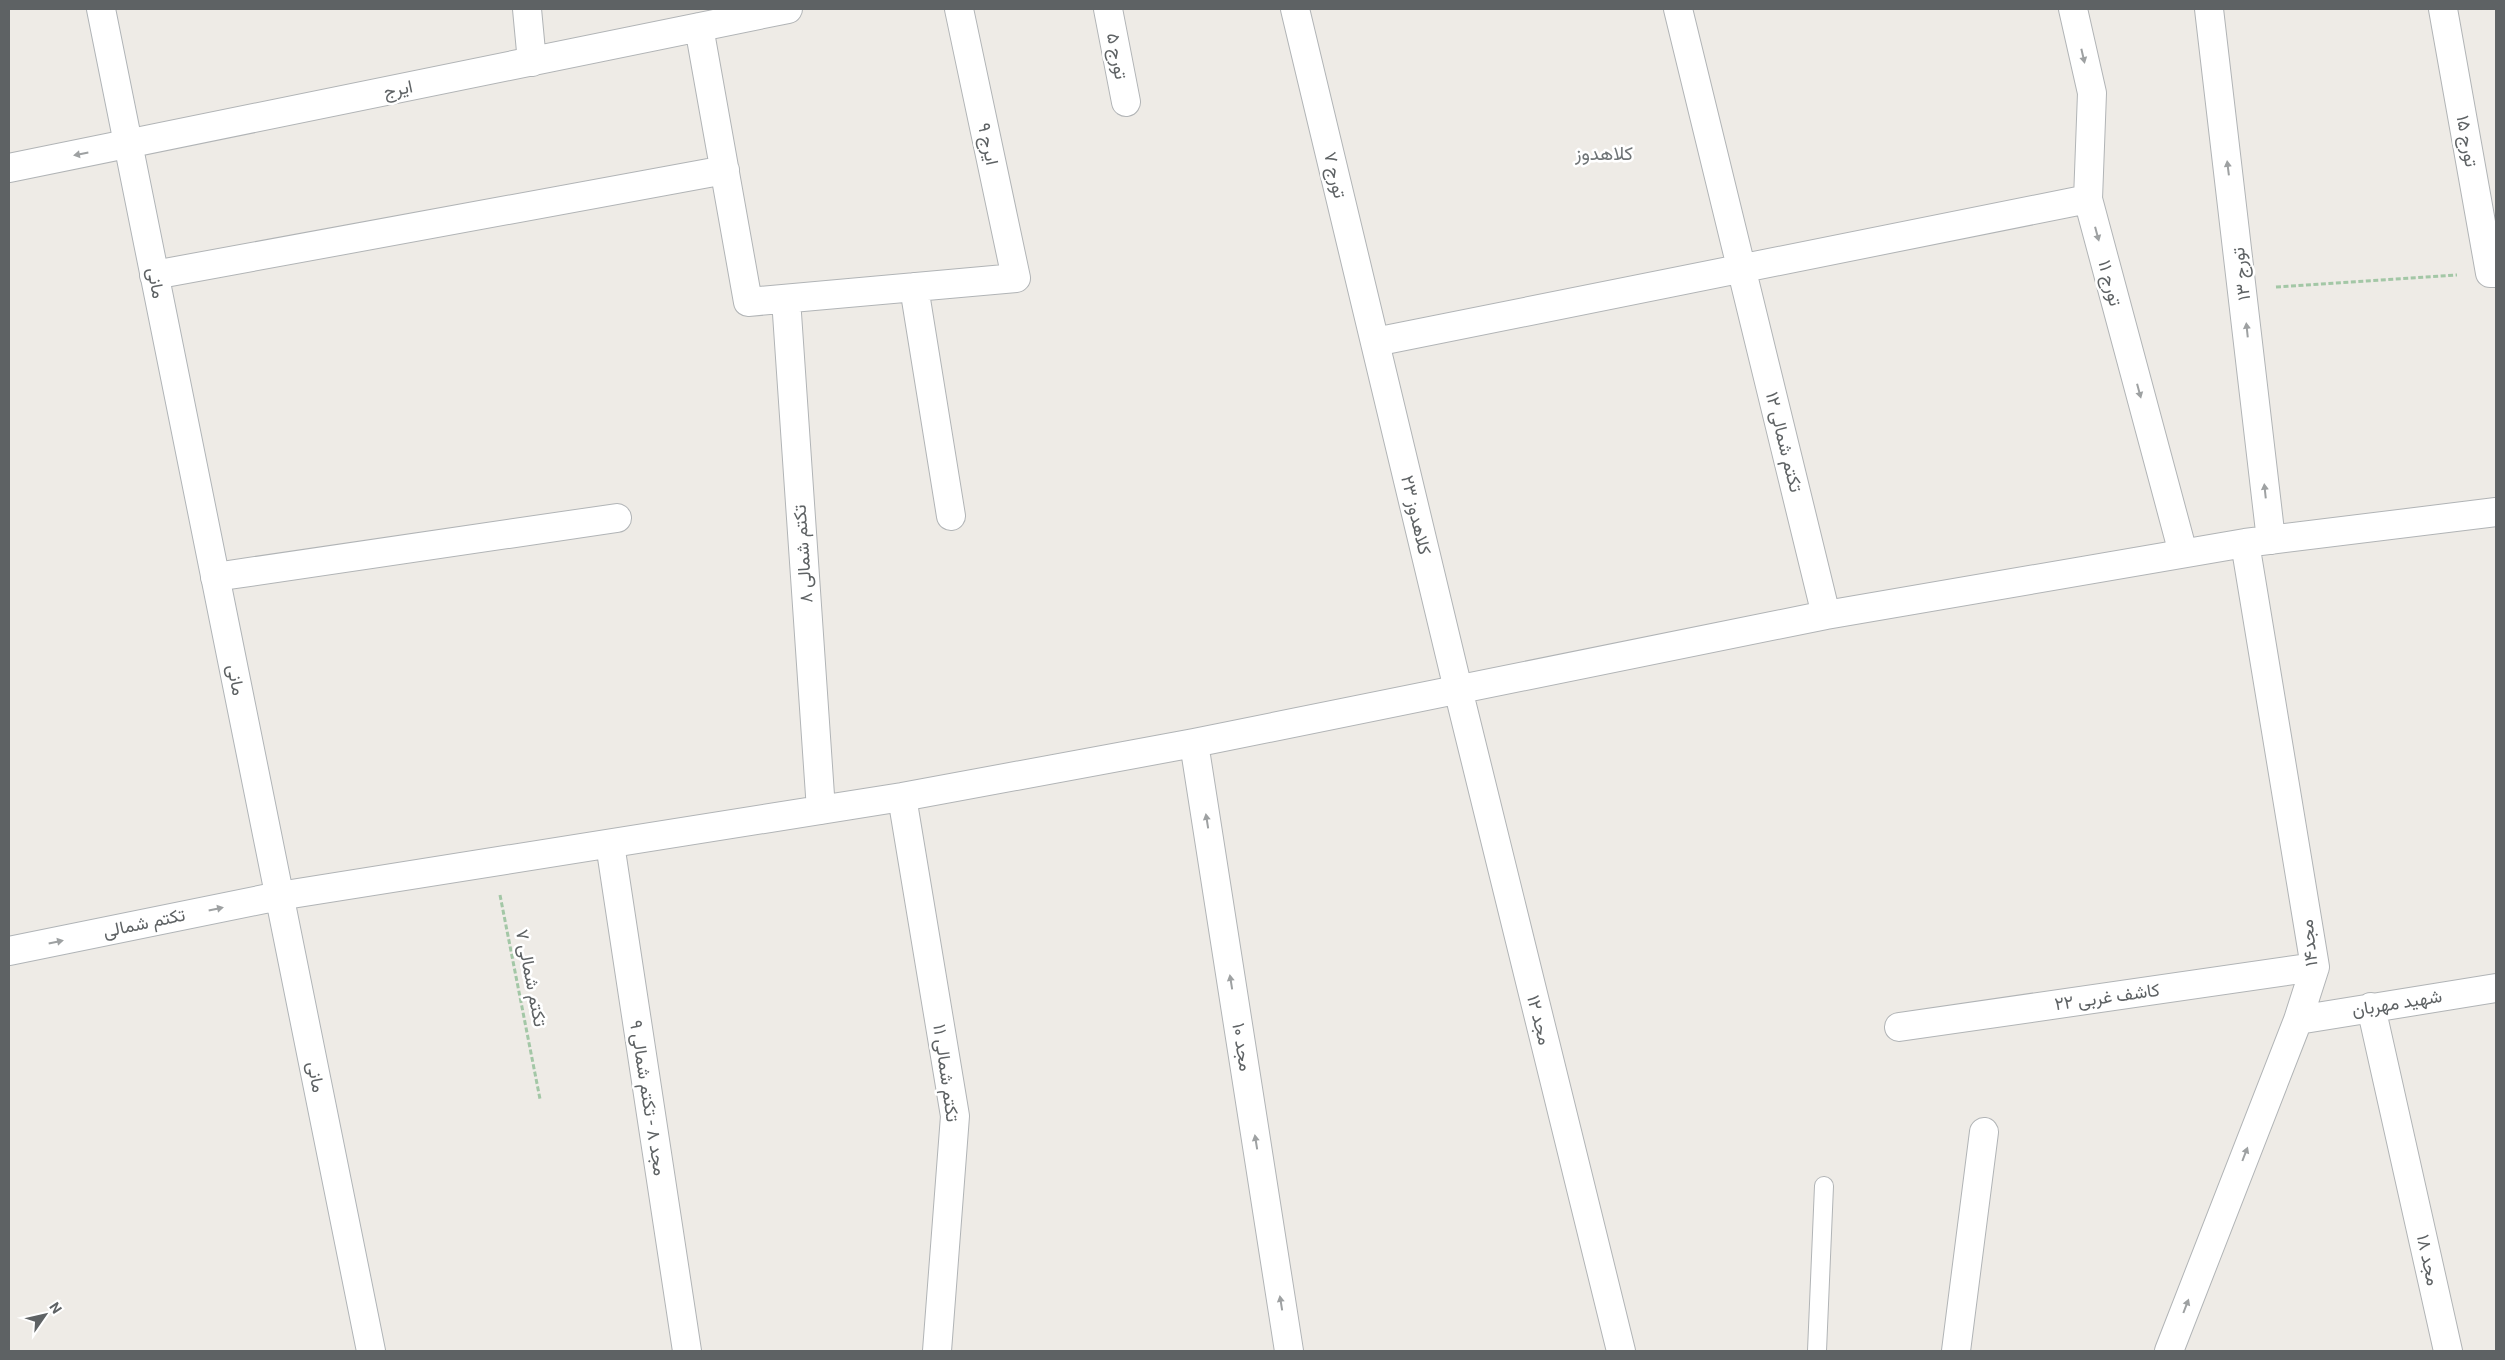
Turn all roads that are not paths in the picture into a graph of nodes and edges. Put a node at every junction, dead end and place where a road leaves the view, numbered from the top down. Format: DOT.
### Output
graph roads {
  1 [pos="101,9"];
  2 [pos="527,9"];
  3 [pos="788,9"];
  4 [pos="959,9"];
  5 [pos="1108,9"];
  6 [pos="1295,9"];
  7 [pos="1678,9"];
  8 [pos="2073,9"];
  9 [pos="2209,9"];
  10 [pos="2444,9"];
  11 [pos="699,27"];
  12 [pos="532,62"];
  13 [pos="1126,102"];
  14 [pos="128,145"];
  15 [pos="9,168"];
  16 [pos="725,170"];
  17 [pos="2088,199"];
  18 [pos="1743,268"];
  19 [pos="2493,273"];
  20 [pos="154,275"];
  21 [pos="914,287"];
  22 [pos="786,299"];
  23 [pos="1375,342"];
  24 [pos="2496,512"];
  25 [pos="951,516"];
  26 [pos="617,518"];
  27 [pos="2258,541"];
  28 [pos="2183,553"];
  29 [pos="215,576"];
  30 [pos="1826,615"];
  31 [pos="1458,689"];
  32 [pos="1194,743"];
  33 [pos="902,797"];
  34 [pos="821,810"];
  35 [pos="610,844"];
  36 [pos="279,896"];
  37 [pos="9,951"];
  38 [pos="2315,967"];
  39 [pos="2496,988"];
  40 [pos="2372,1007"];
  41 [pos="2298,1020"];
  42 [pos="1899,1027"];
  43 [pos="1984,1132"];
  44 [pos="1824,1186"];
  45 [pos="371,1351"];
  46 [pos="687,1351"];
  47 [pos="937,1351"];
  48 [pos="1289,1351"];
  49 [pos="1620,1351"];
  50 [pos="1817,1351"];
  51 [pos="1956,1351"];
  52 [pos="2169,1351"];
  53 [pos="2448,1351"];
  1 -- 14 [label="street, مانی"];
  2 -- 12 [label="street"];
  3 -- 11 [label="street, ایرج"];
  4 -- 21 [label="street, ایرج ۹"];
  5 -- 13 [label="street, تورج ۵"];
  6 -- 23 [label="street, تورج ۷"];
  7 -- 18 [label="street, تکتم شمالی ۱۲"];
  8 -- 17 [label="street, تورج ۱۱, one-way"];
  27 -- 9 [label="street, تورج ۱۳, one-way"];
  10 -- 19 [label="street, تورج ۱۵"];
  11 -- 12 [label="street, ایرج"];
  11 -- 16 [label="street"];
  12 -- 14 [label="street, ایرج"];
  14 -- 15 [label="street, ایرج, one-way"];
  14 -- 20 [label="street, مانی"];
  16 -- 20 [label="street"];
  16 -- 22 [label="street"];
  17 -- 18 [label="street"];
  17 -- 28 [label="street, تورج ۱۱, one-way"];
  18 -- 23 [label="street"];
  18 -- 30 [label="street, تکتم شمالی ۱۲"];
  20 -- 29 [label="street, مانی"];
  21 -- 22 [label="street"];
  21 -- 25 [label="street"];
  22 -- 34 [label="street, تکتم شمالی ۸"];
  23 -- 31 [label="street, کلاهدوز ۲۳"];
  24 -- 27 [label="street, تکتم شمالی"];
  26 -- 29 [label="street"];
  27 -- 28 [label="street, تکتم شمالی"];
  27 -- 38 [label="street, مجد۱۴"];
  28 -- 30 [label="street, تکتم شمالی"];
  29 -- 36 [label="street, مانی"];
  30 -- 31 [label="street, تکتم شمالی"];
  31 -- 32 [label="street, تکتم شمالی"];
  31 -- 49 [label="street, مجد ۱۲"];
  32 -- 33 [label="street, تکتم شمالی"];
  48 -- 32 [label="street, مجد ۱۰, one-way"];
  33 -- 34 [label="street, تکتم شمالی"];
  33 -- 47 [label="street, تکتم شمالی ۱۱"];
  34 -- 35 [label="street, تکتم شمالی"];
  35 -- 36 [label="street, تکتم شمالی"];
  35 -- 46 [label="street, مجد ۸ - تکتم شمالی ۹"];
  37 -- 36 [label="street, تکتم شمالی, one-way"];
  36 -- 45 [label="street, مانی"];
  38 -- 41 [label="street, مجد۱۴"];
  38 -- 42 [label="street, کاشف غربی ۲۲"];
  39 -- 40 [label="street, شهید مهربان"];
  40 -- 41 [label="street, شهید مهربان"];
  40 -- 53 [label="street, مجد ۱۸"];
  52 -- 41 [label="street, مجد۱۴, one-way"];
  43 -- 51 [label="street"];
  44 -- 50 [label="lane"];
}
